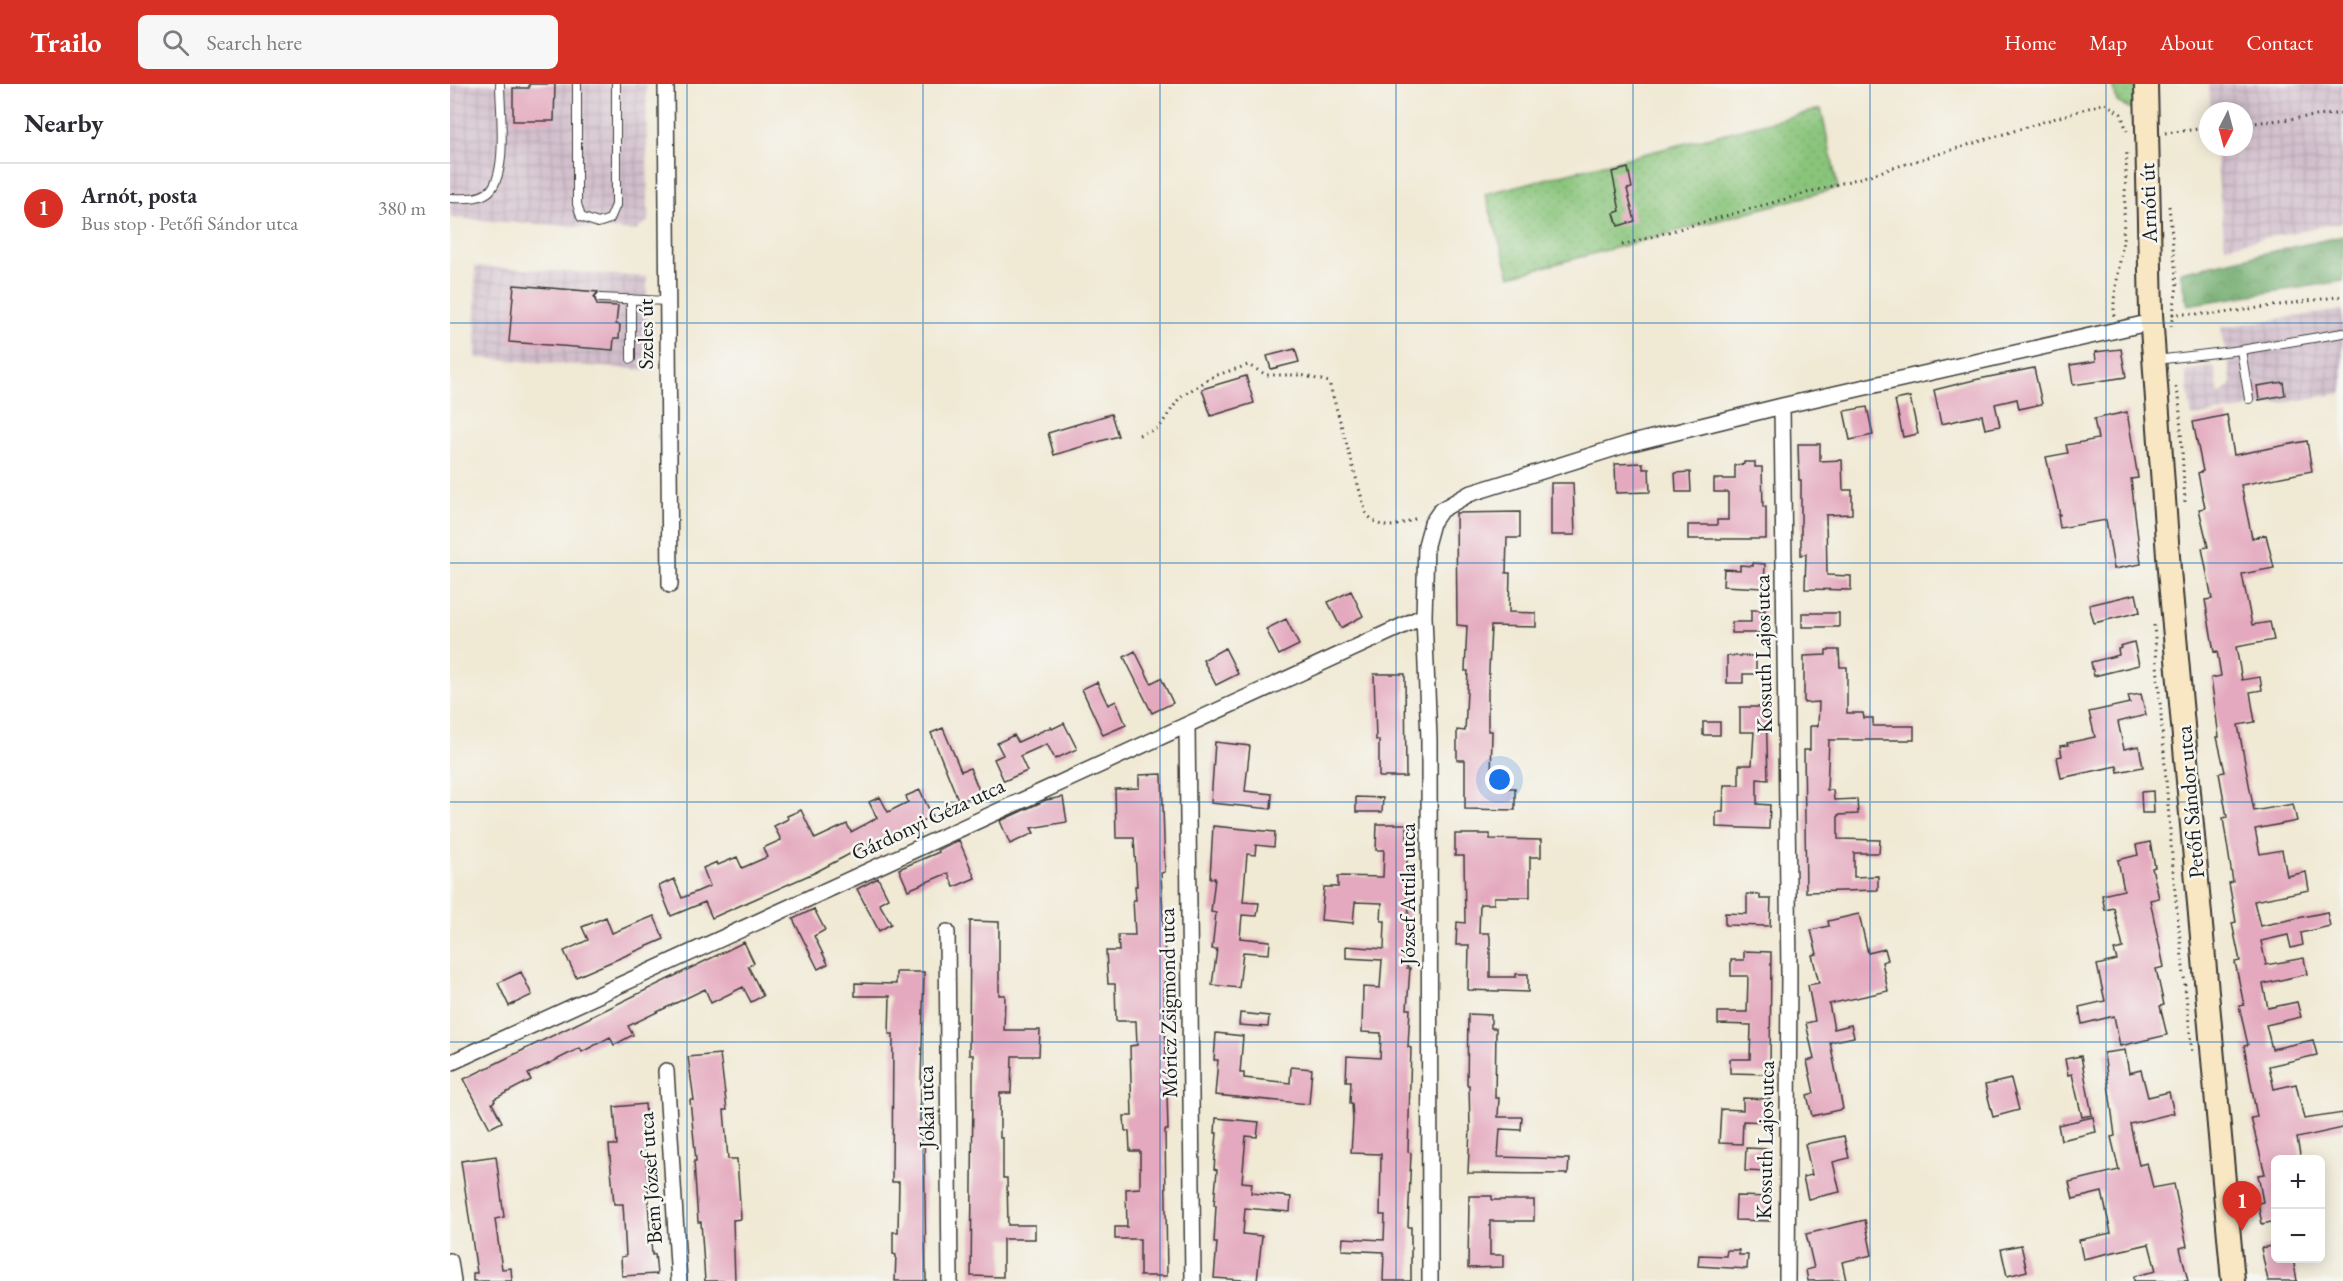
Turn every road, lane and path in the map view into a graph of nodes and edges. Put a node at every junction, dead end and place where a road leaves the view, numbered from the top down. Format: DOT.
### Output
graph roads {
  1 [pos="500,84"];
  2 [pos="577,84"];
  3 [pos="616,84"];
  4 [pos="666,84"];
  5 [pos="2146,84"];
  6 [pos="2343,113"];
  7 [pos="2253,123"];
  8 [pos="2199,129"];
  9 [pos="2146,137"];
  10 [pos="450,198"];
  11 [pos="1622,245"];
  12 [pos="2343,296"];
  13 [pos="600,298"];
  14 [pos="631,300"];
  15 [pos="667,301"];
  16 [pos="2151,318"];
  17 [pos="2119,329"];
  18 [pos="2343,333"];
  19 [pos="2241,350"];
  20 [pos="631,359"];
  21 [pos="2155,360"];
  22 [pos="2249,399"];
  23 [pos="1782,406"];
  24 [pos="1139,435"];
  25 [pos="1440,510"];
  26 [pos="670,585"];
  27 [pos="1424,616"];
  28 [pos="1187,725"];
  29 [pos="946,932"];
  30 [pos="450,1063"];
  31 [pos="666,1071"];
  32 [pos="450,1261"];
  33 [pos="453,1281"];
  34 [pos="679,1281"];
  35 [pos="950,1281"];
  36 [pos="1193,1281"];
  37 [pos="1430,1281"];
  38 [pos="1787,1281"];
  39 [pos="2233,1281"];
  1 -- 10 [label="lane"];
  2 -- 3 [label="lane"];
  4 -- 15 [label="street, Szeles út"];
  5 -- 9 [label="main road, Arnóti út"];
  6 -- 7 [label="path"];
  8 -- 9 [label="path"];
  9 -- 16 [label="main road, Arnóti út"];
  11 -- 17 [label="path"];
  12 -- 16 [label="path"];
  13 -- 14 [label="lane"];
  14 -- 15 [label="lane"];
  14 -- 20 [label="lane"];
  15 -- 26 [label="street, Szeles út"];
  16 -- 17 [label="street"];
  16 -- 21 [label="main road, Petőfi Sándor utca"];
  17 -- 23 [label="street"];
  18 -- 19 [label="lane"];
  19 -- 21 [label="lane"];
  19 -- 22 [label="lane"];
  21 -- 39 [label="main road, Petőfi Sándor utca"];
  23 -- 25 [label="street"];
  23 -- 38 [label="street, Kossuth Lajos utca"];
  24 -- 25 [label="path"];
  25 -- 27 [label="street, József Attila utca"];
  27 -- 28 [label="street, Gárdonyi Géza utca"];
  27 -- 37 [label="street, József Attila utca"];
  28 -- 30 [label="street, Gárdonyi Géza utca"];
  28 -- 36 [label="street, Móricz Zsigmond utca"];
  29 -- 35 [label="street, Jókai utca"];
  31 -- 34 [label="street, Bem József utca"];
  32 -- 33 [label="street"];
}
